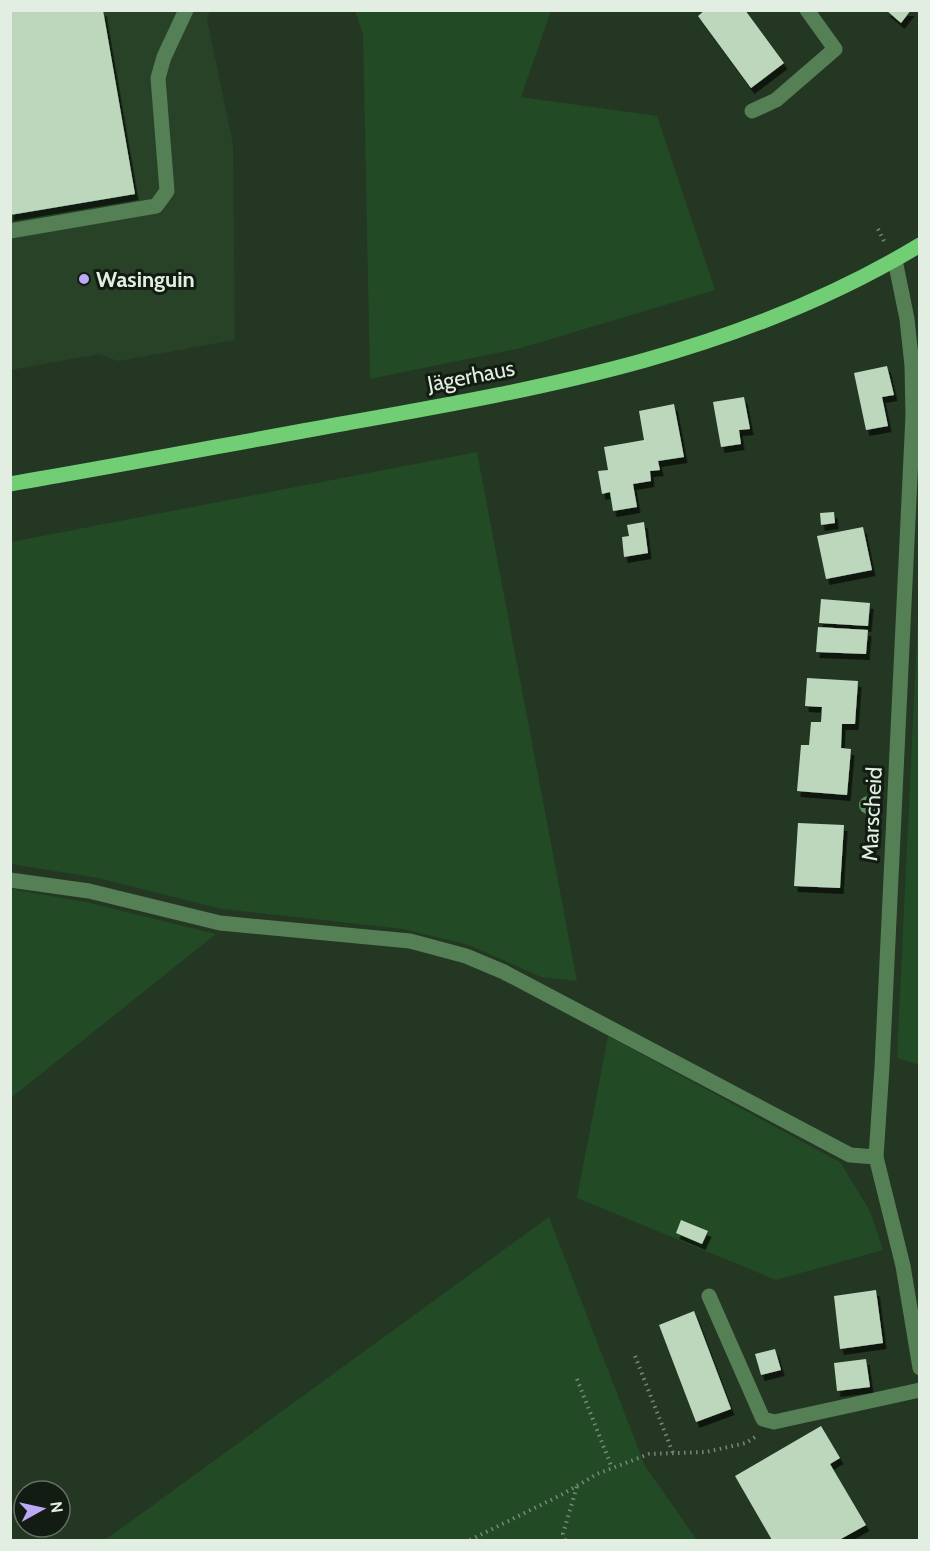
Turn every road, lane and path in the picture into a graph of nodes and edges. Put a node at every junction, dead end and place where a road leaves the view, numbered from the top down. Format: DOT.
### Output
graph roads {
  1 [pos="186,10"];
  2 [pos="807,10"];
  3 [pos="752,111"];
  4 [pos="10,231"];
  5 [pos="920,245"];
  6 [pos="895,260"];
  7 [pos="10,484"];
  8 [pos="10,880"];
  9 [pos="876,1157"];
  10 [pos="709,1296"];
  11 [pos="635,1356"];
  12 [pos="920,1368"];
  13 [pos="577,1379"];
  14 [pos="920,1390"];
  15 [pos="774,1422"];
  16 [pos="673,1453"];
  17 [pos="612,1468"];
  18 [pos="577,1486"];
  19 [pos="563,1534"];
  20 [pos="470,1540"];
  21 [pos="559,1540"];
  22 [pos="565,1540"];
  1 -- 4 [label="street"];
  2 -- 3 [label="street"];
  5 -- 6 [label="main road, Jägerhaus"];
  6 -- 7 [label="main road, Jägerhaus"];
  6 -- 9 [label="street, Marscheid"];
  8 -- 9 [label="street"];
  9 -- 12 [label="street, Marscheid"];
  10 -- 15 [label="street"];
  11 -- 16 [label="path"];
  13 -- 17 [label="path"];
  14 -- 15 [label="street"];
  15 -- 16 [label="path"];
  16 -- 17 [label="path"];
  17 -- 18 [label="path"];
  18 -- 19 [label="path"];
  18 -- 20 [label="path"];
  19 -- 21 [label="path"];
  19 -- 22 [label="path"];
}
